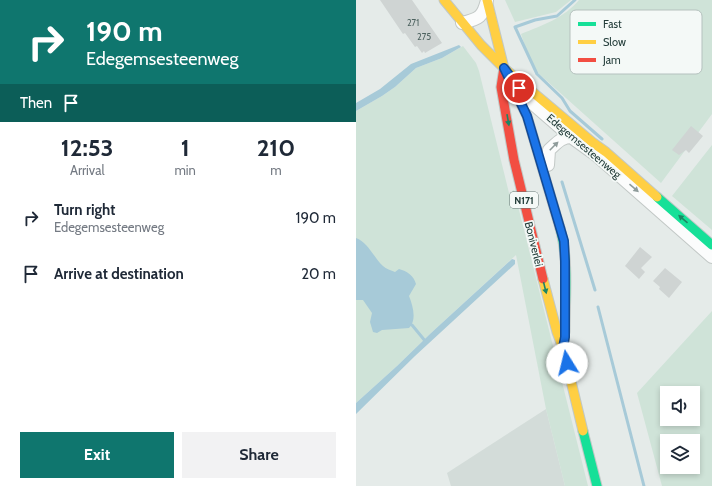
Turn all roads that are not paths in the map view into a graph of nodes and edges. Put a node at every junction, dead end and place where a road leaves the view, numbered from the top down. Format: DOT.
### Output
graph roads {
  1 [pos="444,0"];
  2 [pos="487,0"];
  3 [pos="462,23"];
  4 [pos="481,45"];
  5 [pos="504,68"];
  6 [pos="501,87"];
  7 [pos="571,137"];
  8 [pos="550,192"];
  9 [pos="712,245"];
  10 [pos="712,257"];
  11 [pos="563,348"];
  12 [pos="597,486"];
  1 -- 3 [label="main road"];
  2 -- 3 [label="street"];
  2 -- 5 [label="main road, Boniverlei / N171"];
  3 -- 4 [label="main road"];
  4 -- 5 [label="main road"];
  4 -- 6 [label="street"];
  5 -- 6 [label="main road, Boniverlei / N171"];
  5 -- 7 [label="street, Edegemsesteenweg"];
  5 -- 8 [label="main road, Boniverlei / N171"];
  9 -- 5 [label="main road, Edegemsesteenweg, one-way"];
  6 -- 11 [label="main road, Boniverlei / N171, one-way"];
  8 -- 7 [label="street, Boniverlei, one-way"];
  7 -- 10 [label="street, Edegemsesteenweg, one-way"];
  8 -- 11 [label="main road, Boniverlei / N171"];
  11 -- 12 [label="main road, Boniverlei / N171"];
}
